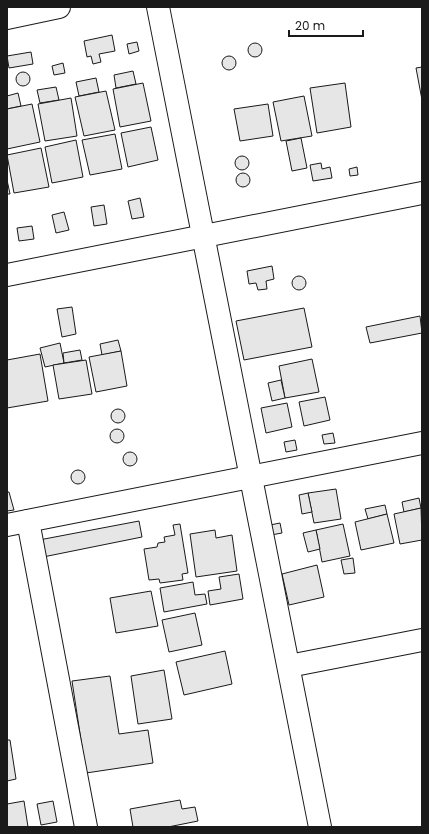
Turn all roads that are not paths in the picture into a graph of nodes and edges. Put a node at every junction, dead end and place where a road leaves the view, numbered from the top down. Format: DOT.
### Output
graph roads {
  1 [pos="59,7"];
  2 [pos="158,7"];
  3 [pos="7,18"];
  4 [pos="422,193"];
  5 [pos="203,236"];
  6 [pos="7,276"];
  7 [pos="422,443"];
  8 [pos="251,478"];
  9 [pos="17,523"];
  10 [pos="422,640"];
  11 [pos="289,666"];
  12 [pos="86,827"];
  13 [pos="320,827"];
  1 -- 3 [label="street"];
  2 -- 5 [label="street"];
  4 -- 5 [label="street"];
  5 -- 6 [label="street"];
  5 -- 8 [label="street"];
  7 -- 8 [label="street"];
  8 -- 9 [label="street"];
  8 -- 11 [label="street"];
  9 -- 12 [label="street"];
  10 -- 11 [label="street"];
  11 -- 13 [label="street"];
}
